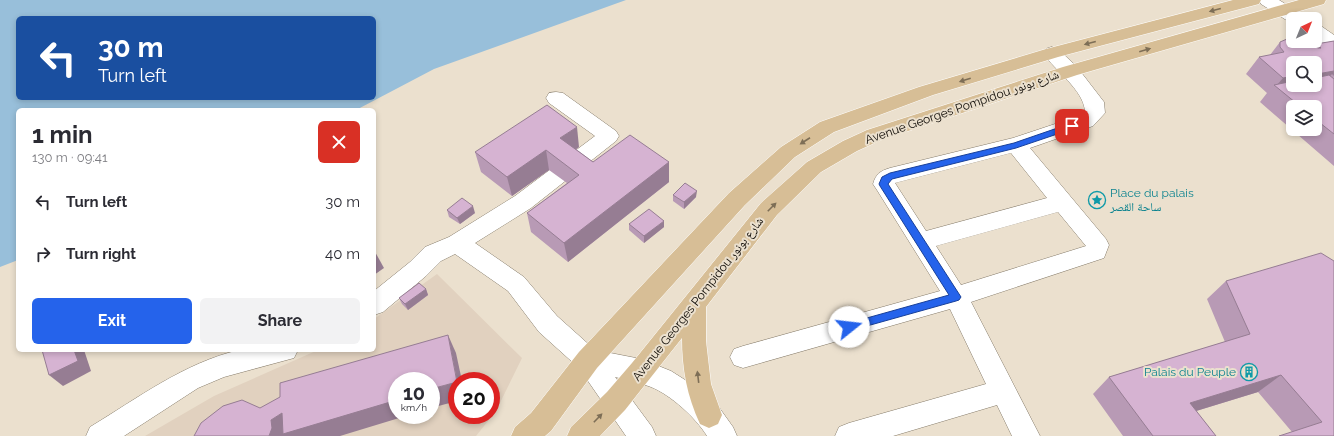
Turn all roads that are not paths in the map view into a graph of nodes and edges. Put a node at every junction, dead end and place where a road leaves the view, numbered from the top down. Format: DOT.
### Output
graph roads {
  1 [pos="1253,0"];
  2 [pos="1267,0"];
  3 [pos="1318,0"];
  4 [pos="1286,12"];
  5 [pos="1296,12"];
  6 [pos="1286,16"];
  7 [pos="1322,34"];
  8 [pos="1334,42"];
  9 [pos="1052,54"];
  10 [pos="1070,71"];
  11 [pos="556,98"];
  12 [pos="827,127"];
  13 [pos="1016,145"];
  14 [pos="850,146"];
  15 [pos="1063,202"];
  16 [pos="920,242"];
  17 [pos="457,243"];
  18 [pos="956,297"];
  19 [pos="694,302"];
  20 [pos="376,303"];
  21 [pos="277,352"];
  22 [pos="743,357"];
  23 [pos="588,360"];
  24 [pos="641,372"];
  25 [pos="1003,391"];
  26 [pos="616,401"];
  27 [pos="709,415"];
  28 [pos="100,436"];
  29 [pos="525,436"];
  30 [pos="581,436"];
  31 [pos="642,436"];
  32 [pos="723,436"];
  33 [pos="849,436"];
  34 [pos="1026,436"];
  1 -- 9 [label="main road, Avenue Georges Pompidou شارع بونور, one-way"];
  2 -- 4 [label="street"];
  3 -- 5 [label="main road, Avenue Georges Pompidou شارع بونور"];
  10 -- 6 [label="main road, Avenue Georges Pompidou شارع بونور, one-way"];
  7 -- 8 [label="street"];
  9 -- 10 [label="street"];
  9 -- 12 [label="main road, Avenue Georges Pompidou شارع بونور, one-way"];
  10 -- 13 [label="street"];
  10 -- 14 [label="main road, Avenue Georges Pompidou شارع بونور"];
  11 -- 17 [label="street"];
  12 -- 14 [label="main road"];
  12 -- 23 [label="main road, Avenue Georges Pompidou شارع بونور, one-way"];
  13 -- 15 [label="street"];
  13 -- 16 [label="street"];
  19 -- 14 [label="main road, Avenue Georges Pompidou شارع بونور, one-way"];
  15 -- 16 [label="street"];
  15 -- 18 [label="street"];
  16 -- 18 [label="street"];
  17 -- 20 [label="street"];
  17 -- 23 [label="street"];
  18 -- 22 [label="street"];
  18 -- 25 [label="street"];
  19 -- 24 [label="main road, Avenue Georges Pompidou شارع بونور"];
  27 -- 19 [label="main road, one-way"];
  21 -- 28 [label="street"];
  23 -- 24 [label="street"];
  23 -- 26 [label="street"];
  23 -- 29 [label="main road, Avenue Georges Pompidou شارع بونور"];
  24 -- 26 [label="main road, Avenue Georges Pompidou شارع بونور"];
  24 -- 27 [label="street"];
  25 -- 33 [label="street"];
  25 -- 34 [label="street"];
  30 -- 26 [label="main road, Avenue Georges Pompidou شارع بونور, one-way"];
  26 -- 31 [label="street"];
  27 -- 32 [label="street"];
}
